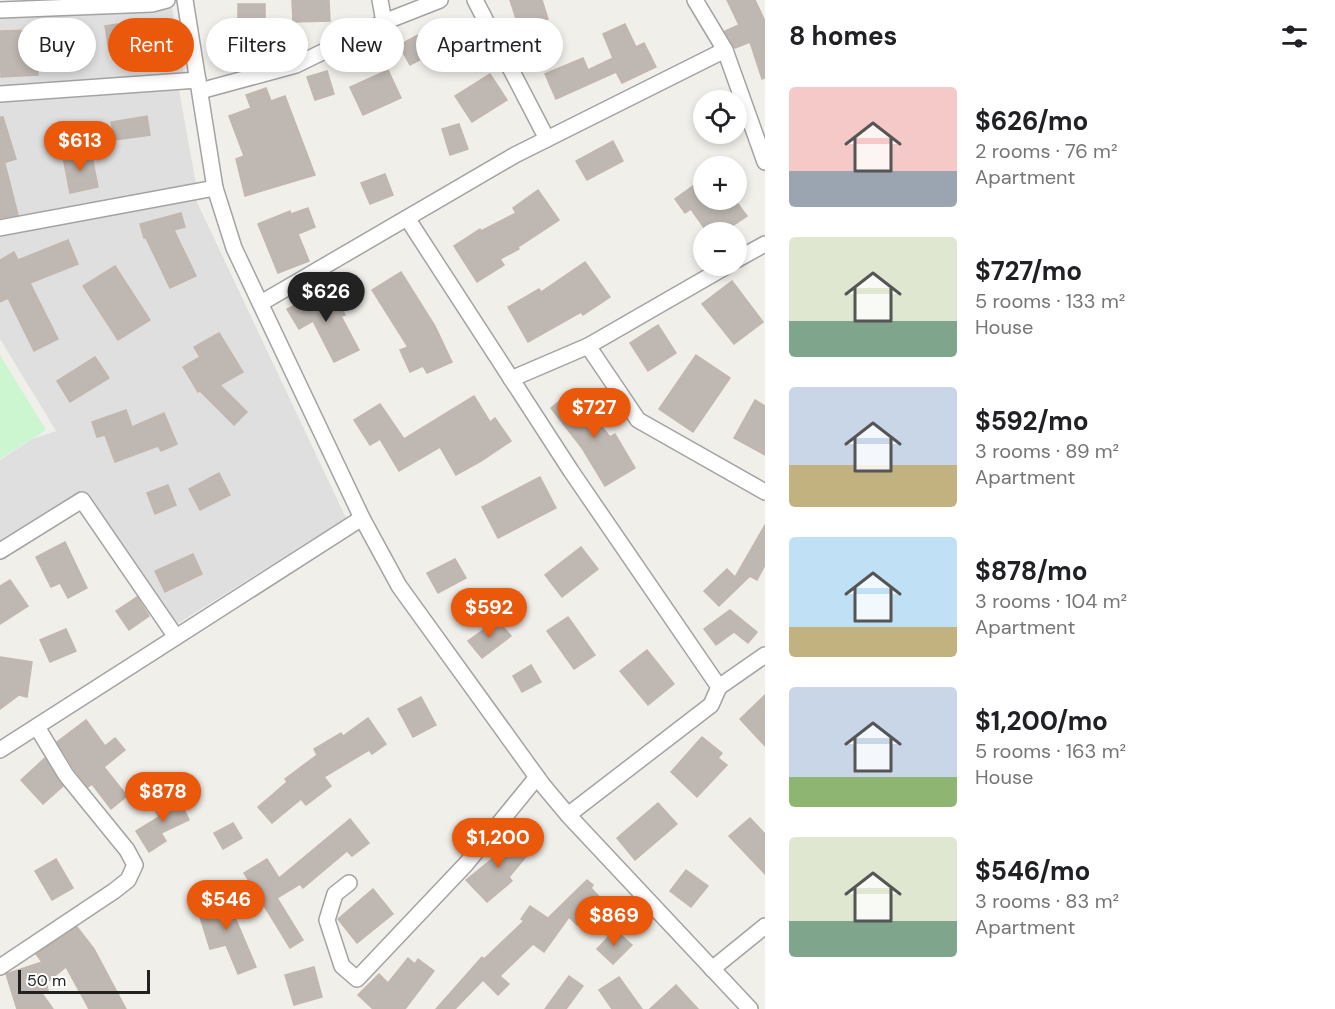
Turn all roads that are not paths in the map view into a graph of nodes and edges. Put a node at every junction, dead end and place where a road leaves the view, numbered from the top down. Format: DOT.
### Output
graph roads {
  1 [pos="167,0"];
  2 [pos="184,0"];
  3 [pos="380,0"];
  4 [pos="440,0"];
  5 [pos="475,0"];
  6 [pos="695,0"];
  7 [pos="0,10"];
  8 [pos="383,18"];
  9 [pos="394,18"];
  10 [pos="725,50"];
  11 [pos="320,53"];
  12 [pos="199,86"];
  13 [pos="0,94"];
  14 [pos="547,139"];
  15 [pos="765,162"];
  16 [pos="215,188"];
  17 [pos="407,218"];
  18 [pos="0,228"];
  19 [pos="765,244"];
  20 [pos="747,254"];
  21 [pos="710,276"];
  22 [pos="261,303"];
  23 [pos="588,346"];
  24 [pos="511,379"];
  25 [pos="765,492"];
  26 [pos="362,518"];
  27 [pos="0,551"];
  28 [pos="176,637"];
  29 [pos="765,655"];
  30 [pos="719,687"];
  31 [pos="37,727"];
  32 [pos="0,750"];
  33 [pos="537,777"];
  34 [pos="568,815"];
  35 [pos="349,883"];
  36 [pos="765,926"];
  37 [pos="0,967"];
  38 [pos="712,969"];
  39 [pos="750,1009"];
  1 -- 7 [label="street"];
  2 -- 12 [label="street"];
  3 -- 8 [label="street"];
  4 -- 9 [label="street"];
  5 -- 14 [label="street"];
  6 -- 10 [label="street"];
  10 -- 14 [label="street"];
  10 -- 15 [label="street"];
  11 -- 12 [label="street"];
  12 -- 13 [label="street"];
  12 -- 16 [label="street"];
  14 -- 17 [label="street"];
  16 -- 18 [label="street"];
  16 -- 22 [label="street"];
  17 -- 22 [label="street"];
  17 -- 24 [label="street"];
  19 -- 20 [label="street"];
  21 -- 23 [label="street"];
  22 -- 26 [label="street"];
  23 -- 24 [label="street"];
  23 -- 25 [label="street"];
  24 -- 30 [label="street"];
  26 -- 28 [label="street"];
  26 -- 33 [label="street"];
  27 -- 28 [label="street"];
  28 -- 31 [label="street"];
  29 -- 30 [label="street"];
  30 -- 34 [label="street"];
  31 -- 32 [label="street"];
  31 -- 37 [label="street"];
  33 -- 34 [label="street"];
  33 -- 35 [label="street"];
  34 -- 38 [label="street"];
  36 -- 38 [label="street"];
  38 -- 39 [label="street"];
}
